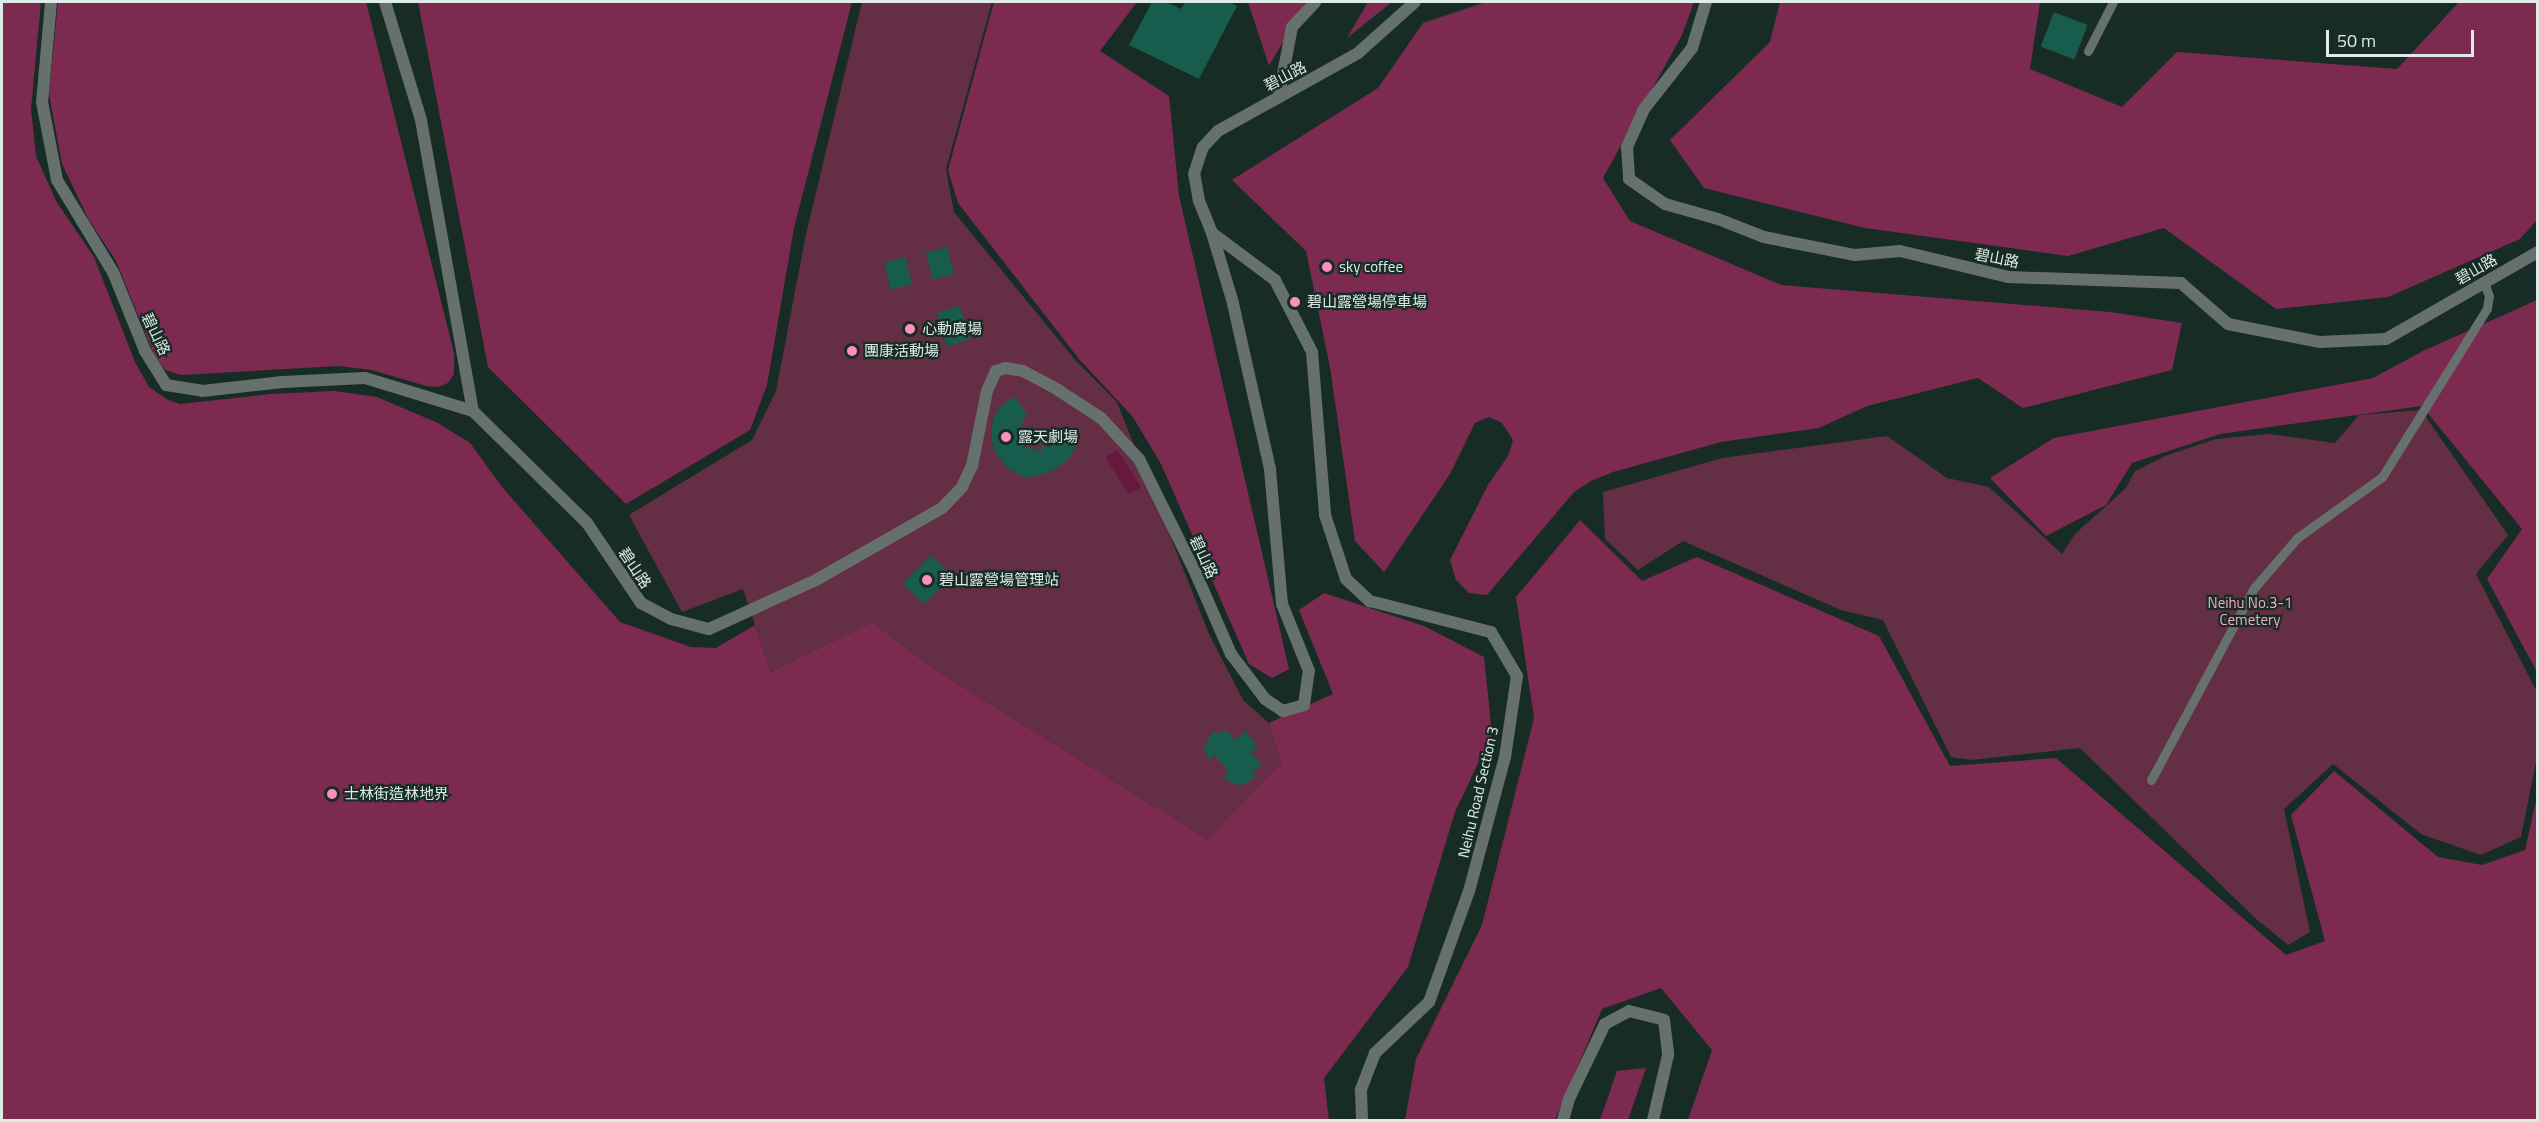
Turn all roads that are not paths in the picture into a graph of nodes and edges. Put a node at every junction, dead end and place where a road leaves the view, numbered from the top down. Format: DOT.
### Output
graph roads {
  1 [pos="51,2"];
  2 [pos="385,2"];
  3 [pos="1315,2"];
  4 [pos="1414,2"];
  5 [pos="1706,2"];
  6 [pos="2113,2"];
  7 [pos="2088,51"];
  8 [pos="1279,95"];
  9 [pos="1212,233"];
  10 [pos="2538,252"];
  11 [pos="2484,282"];
  12 [pos="473,411"];
  13 [pos="2151,780"];
  14 [pos="1362,1120"];
  15 [pos="1563,1120"];
  16 [pos="1653,1120"];
  1 -- 12 [label="street, 碧山路"];
  2 -- 12 [label="street"];
  3 -- 8 [label="street"];
  4 -- 8 [label="street, 碧山路"];
  5 -- 11 [label="street, 碧山路"];
  6 -- 7 [label="lane"];
  8 -- 9 [label="street, 碧山路"];
  9 -- 12 [label="street, 碧山路"];
  9 -- 14 [label="street, Neihu Road Section 3"];
  10 -- 11 [label="street, 碧山路"];
  11 -- 13 [label="lane"];
  15 -- 16 [label="street"];
}
